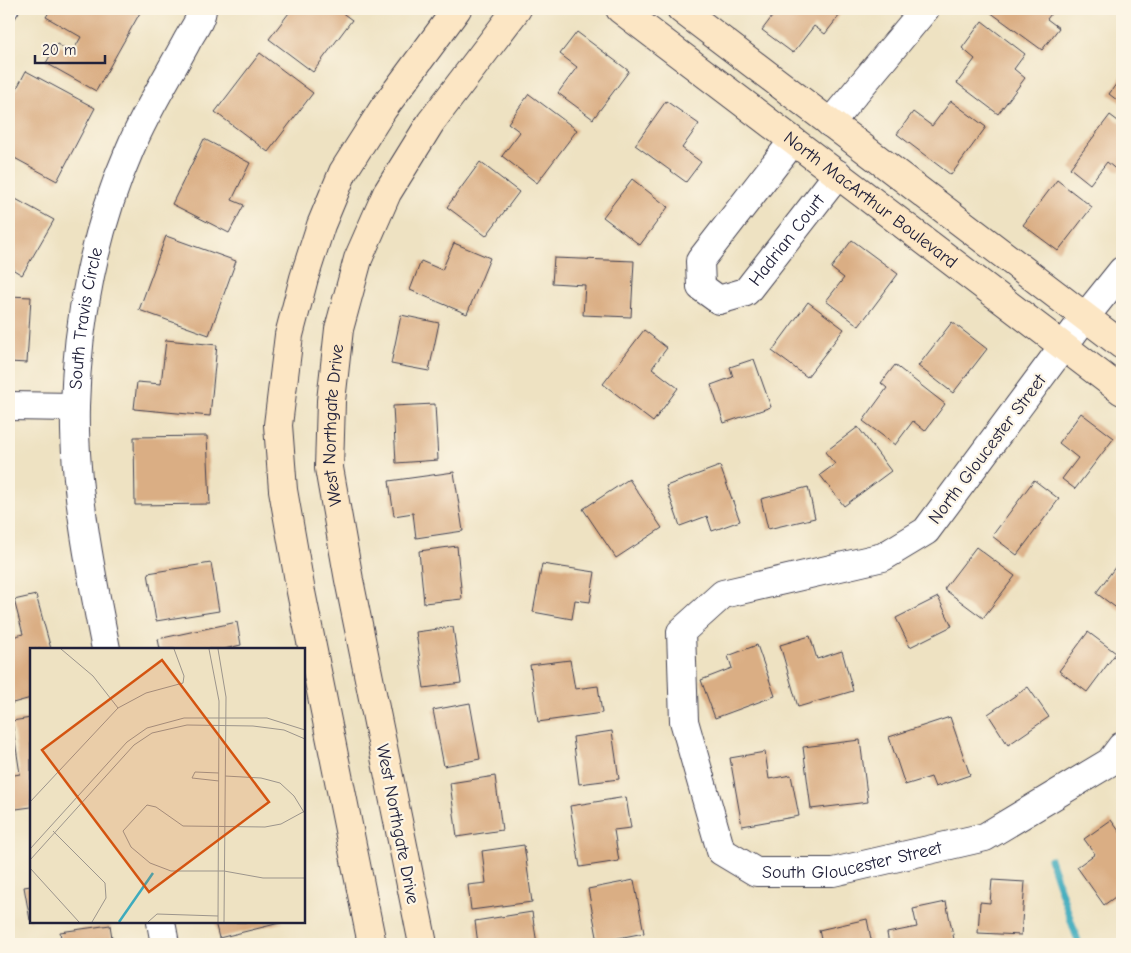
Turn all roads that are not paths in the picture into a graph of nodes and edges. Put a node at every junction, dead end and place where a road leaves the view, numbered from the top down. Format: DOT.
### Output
graph roads {
  1 [pos="12,9"];
  2 [pos="202,9"];
  3 [pos="457,9"];
  4 [pos="517,9"];
  5 [pos="620,9"];
  6 [pos="681,9"];
  7 [pos="925,9"];
  8 [pos="9,14"];
  9 [pos="445,20"];
  10 [pos="830,123"];
  11 [pos="801,147"];
  12 [pos="838,174"];
  13 [pos="1122,271"];
  14 [pos="1085,317"];
  15 [pos="1122,345"];
  16 [pos="1064,346"];
  17 [pos="1122,390"];
  18 [pos="9,406"];
  19 [pos="75,407"];
  20 [pos="681,632"];
  21 [pos="106,648"];
  22 [pos="1122,746"];
  23 [pos="161,923"];
  24 [pos="165,944"];
  25 [pos="372,944"];
  26 [pos="423,944"];
  1 -- 8 [label="lane"];
  2 -- 19 [label="street, South Travis Circle"];
  3 -- 9 [label="main road"];
  4 -- 26 [label="main road, West Northgate Drive"];
  5 -- 11 [label="main road, North MacArthur Boulevard"];
  6 -- 10 [label="main road, North MacArthur Boulevard"];
  7 -- 10 [label="street"];
  9 -- 25 [label="main road"];
  10 -- 11 [label="main road"];
  10 -- 14 [label="main road, North MacArthur Boulevard"];
  11 -- 12 [label="main road, North MacArthur Boulevard"];
  11 -- 12 [label="street, Hadrian Court"];
  12 -- 16 [label="main road, North MacArthur Boulevard"];
  13 -- 14 [label="street, North Gloucester Street"];
  14 -- 15 [label="main road, North MacArthur Boulevard"];
  14 -- 16 [label="street, North Gloucester Street"];
  16 -- 17 [label="main road, North MacArthur Boulevard"];
  16 -- 20 [label="street, North Gloucester Street"];
  18 -- 19 [label="street"];
  19 -- 21 [label="street, South Travis Circle"];
  20 -- 22 [label="street, South Gloucester Street"];
  23 -- 24 [label="street"];
}
